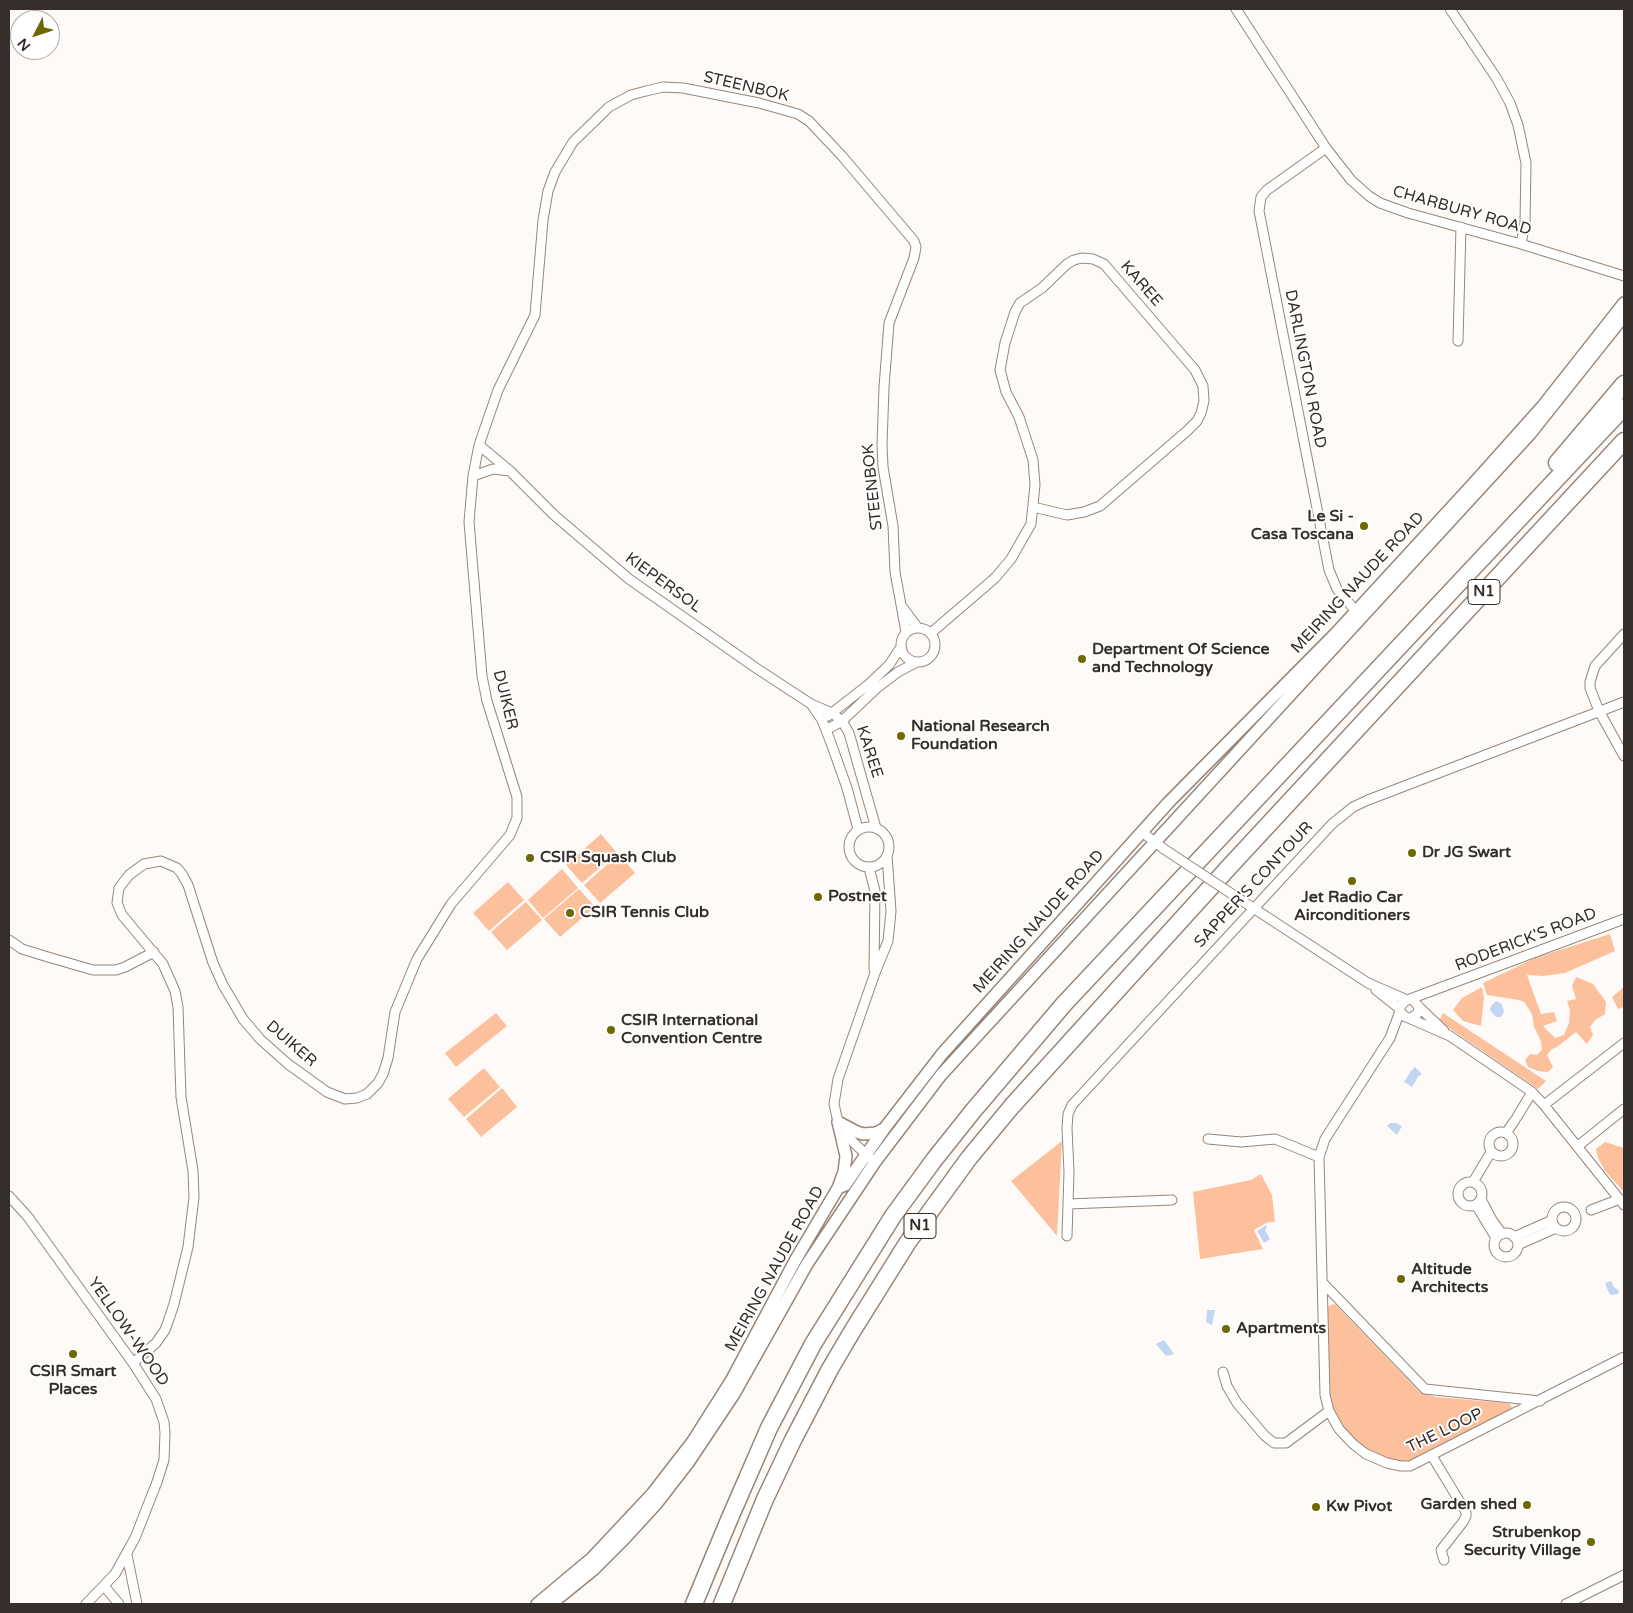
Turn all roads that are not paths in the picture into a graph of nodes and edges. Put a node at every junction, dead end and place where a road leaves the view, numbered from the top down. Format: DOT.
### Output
graph roads {
  1 [pos="1236,9"];
  2 [pos="1450,9"];
  3 [pos="1326,148"];
  4 [pos="1461,228"];
  5 [pos="1521,244"];
  6 [pos="1622,272"];
  7 [pos="1624,303"];
  8 [pos="1624,316"];
  9 [pos="1458,341"];
  10 [pos="1624,384"];
  11 [pos="1624,406"];
  12 [pos="1624,441"];
  13 [pos="479,445"];
  14 [pos="510,471"];
  15 [pos="473,476"];
  16 [pos="1033,507"];
  17 [pos="901,606"];
  18 [pos="1430,611"];
  19 [pos="1359,614"];
  20 [pos="918,628"];
  21 [pos="906,632"];
  22 [pos="931,633"];
  23 [pos="1624,634"];
  24 [pos="901,647"];
  25 [pos="917,662"];
  26 [pos="1624,702"];
  27 [pos="811,704"];
  28 [pos="1599,711"];
  29 [pos="832,713"];
  30 [pos="822,720"];
  31 [pos="842,721"];
  32 [pos="826,730"];
  33 [pos="1624,756"];
  34 [pos="876,828"];
  35 [pos="858,829"];
  36 [pos="1142,832"];
  37 [pos="1160,845"];
  38 [pos="887,855"];
  39 [pos="869,868"];
  40 [pos="1253,908"];
  41 [pos="891,911"];
  42 [pos="876,912"];
  43 [pos="1624,919"];
  44 [pos="9,940"];
  45 [pos="154,952"];
  46 [pos="874,973"];
  47 [pos="1368,983"];
  48 [pos="1439,989"];
  49 [pos="1408,1000"];
  50 [pos="1419,1007"];
  51 [pos="1400,1010"];
  52 [pos="1410,1018"];
  53 [pos="1450,1036"];
  54 [pos="1390,1038"];
  55 [pos="1624,1043"];
  56 [pos="1532,1092"];
  57 [pos="1544,1105"];
  58 [pos="1624,1109"];
  59 [pos="838,1122"];
  60 [pos="884,1129"];
  61 [pos="1506,1133"];
  62 [pos="1208,1140"];
  63 [pos="1578,1146"];
  64 [pos="1494,1153"];
  65 [pos="866,1155"];
  66 [pos="1319,1157"];
  67 [pos="875,1162"];
  68 [pos="1476,1184"];
  69 [pos="838,1188"];
  70 [pos="9,1196"];
  71 [pos="1172,1200"];
  72 [pos="1478,1202"];
  73 [pos="1622,1202"];
  74 [pos="1068,1204"];
  75 [pos="1576,1216"];
  76 [pos="1554,1224"];
  77 [pos="1067,1236"];
  78 [pos="1499,1236"];
  79 [pos="1516,1241"];
  80 [pos="1322,1282"];
  81 [pos="1624,1357"];
  82 [pos="133,1363"];
  83 [pos="1223,1372"];
  84 [pos="1540,1401"];
  85 [pos="1329,1411"];
  86 [pos="1432,1456"];
  87 [pos="127,1555"];
  88 [pos="1444,1560"];
  89 [pos="1624,1575"];
  90 [pos="104,1586"];
  91 [pos="86,1604"];
  92 [pos="119,1604"];
  93 [pos="137,1604"];
  94 [pos="537,1604"];
  95 [pos="551,1604"];
  96 [pos="694,1604"];
  97 [pos="722,1604"];
  98 [pos="1566,1604"];
  1 -- 3 [label="street, CHARBURY ROAD"];
  2 -- 5 [label="street"];
  3 -- 4 [label="street, CHARBURY ROAD"];
  3 -- 19 [label="street, DARLINGTON ROAD"];
  4 -- 5 [label="street, CHARBURY ROAD"];
  4 -- 9 [label="street"];
  5 -- 6 [label="street, CHARBURY ROAD"];
  7 -- 19 [label="street, MEIRING NAUDE ROAD"];
  8 -- 19 [label="street, MEIRING NAUDE ROAD"];
  10 -- 18 [label="highway"];
  11 -- 18 [label="highway, N1"];
  12 -- 97 [label="highway, N1"];
  13 -- 14 [label="street, KIEPERSOL"];
  13 -- 15 [label="street, DUIKER"];
  13 -- 17 [label="street, STEENBOK"];
  14 -- 15 [label="street"];
  14 -- 27 [label="street, KIEPERSOL"];
  15 -- 45 [label="street, DUIKER"];
  16 -- 16 [label="street, KAREE"];
  16 -- 22 [label="street, KAREE"];
  17 -- 20 [label="street"];
  17 -- 21 [label="street"];
  18 -- 96 [label="highway, N1"];
  19 -- 36 [label="street, MEIRING NAUDE ROAD"];
  19 -- 37 [label="street, MEIRING NAUDE ROAD"];
  20 -- 21 [label="street"];
  20 -- 22 [label="street"];
  21 -- 24 [label="street"];
  22 -- 25 [label="street"];
  23 -- 28 [label="street"];
  24 -- 25 [label="street"];
  24 -- 29 [label="street"];
  25 -- 31 [label="street, KAREE"];
  26 -- 28 [label="street, SAPPER'S CONTOUR"];
  27 -- 29 [label="street"];
  27 -- 30 [label="street, KAREE"];
  28 -- 33 [label="street"];
  28 -- 40 [label="street, SAPPER'S CONTOUR"];
  29 -- 30 [label="street"];
  29 -- 31 [label="street"];
  30 -- 32 [label="street, KAREE"];
  31 -- 32 [label="street"];
  31 -- 34 [label="street, KAREE"];
  32 -- 35 [label="street, KAREE"];
  34 -- 35 [label="street"];
  34 -- 38 [label="street"];
  35 -- 39 [label="street"];
  36 -- 37 [label="street"];
  36 -- 60 [label="street, MEIRING NAUDE ROAD"];
  37 -- 40 [label="street, bridge"];
  37 -- 67 [label="street, MEIRING NAUDE ROAD"];
  38 -- 39 [label="street"];
  38 -- 41 [label="street"];
  39 -- 42 [label="street"];
  40 -- 47 [label="street"];
  40 -- 74 [label="street, SAPPER'S CONTOUR"];
  41 -- 42 [label="street"];
  41 -- 46 [label="street"];
  42 -- 46 [label="street"];
  43 -- 48 [label="street, RODERICK'S ROAD"];
  44 -- 45 [label="street"];
  45 -- 82 [label="street, DUIKER"];
  46 -- 59 [label="street"];
  47 -- 49 [label="street"];
  47 -- 51 [label="street"];
  48 -- 49 [label="street, RODERICK'S ROAD"];
  48 -- 50 [label="street, RODERICK'S ROAD"];
  49 -- 50 [label="street"];
  49 -- 51 [label="street"];
  50 -- 52 [label="street"];
  50 -- 53 [label="street"];
  51 -- 52 [label="street"];
  51 -- 54 [label="street, THE LOOP"];
  52 -- 53 [label="street"];
  52 -- 54 [label="street, THE LOOP"];
  53 -- 56 [label="street"];
  54 -- 66 [label="street, THE LOOP"];
  55 -- 57 [label="street"];
  56 -- 57 [label="street"];
  56 -- 61 [label="street"];
  57 -- 63 [label="street"];
  58 -- 63 [label="street"];
  59 -- 60 [label="street"];
  59 -- 65 [label="street"];
  59 -- 69 [label="street"];
  60 -- 65 [label="street, MEIRING NAUDE ROAD"];
  61 -- 64 [label="street"];
  61 -- 64 [label="street"];
  62 -- 66 [label="street"];
  63 -- 73 [label="street"];
  64 -- 68 [label="street"];
  65 -- 67 [label="street"];
  65 -- 69 [label="street, MEIRING NAUDE ROAD"];
  66 -- 80 [label="street, THE LOOP"];
  67 -- 95 [label="street, MEIRING NAUDE ROAD"];
  68 -- 72 [label="street"];
  68 -- 72 [label="street"];
  69 -- 94 [label="street, MEIRING NAUDE ROAD"];
  70 -- 82 [label="street, YELLOW-WOOD"];
  71 -- 74 [label="street"];
  72 -- 78 [label="street"];
  73 -- 75 [label="street"];
  74 -- 77 [label="street, SAPPER'S CONTOUR"];
  75 -- 76 [label="street"];
  75 -- 76 [label="street"];
  76 -- 79 [label="street"];
  78 -- 79 [label="street"];
  78 -- 79 [label="street"];
  80 -- 84 [label="street, THE LOOP"];
  80 -- 85 [label="street, THE LOOP"];
  81 -- 84 [label="street, THE LOOP"];
  82 -- 87 [label="street, YELLOW-WOOD"];
  83 -- 85 [label="street"];
  84 -- 86 [label="street, THE LOOP"];
  85 -- 86 [label="street, THE LOOP"];
  86 -- 88 [label="street"];
  87 -- 90 [label="street, YELLOW-WOOD"];
  87 -- 93 [label="street"];
  89 -- 98 [label="street"];
  90 -- 91 [label="street, YELLOW-WOOD"];
  90 -- 92 [label="street"];
}
